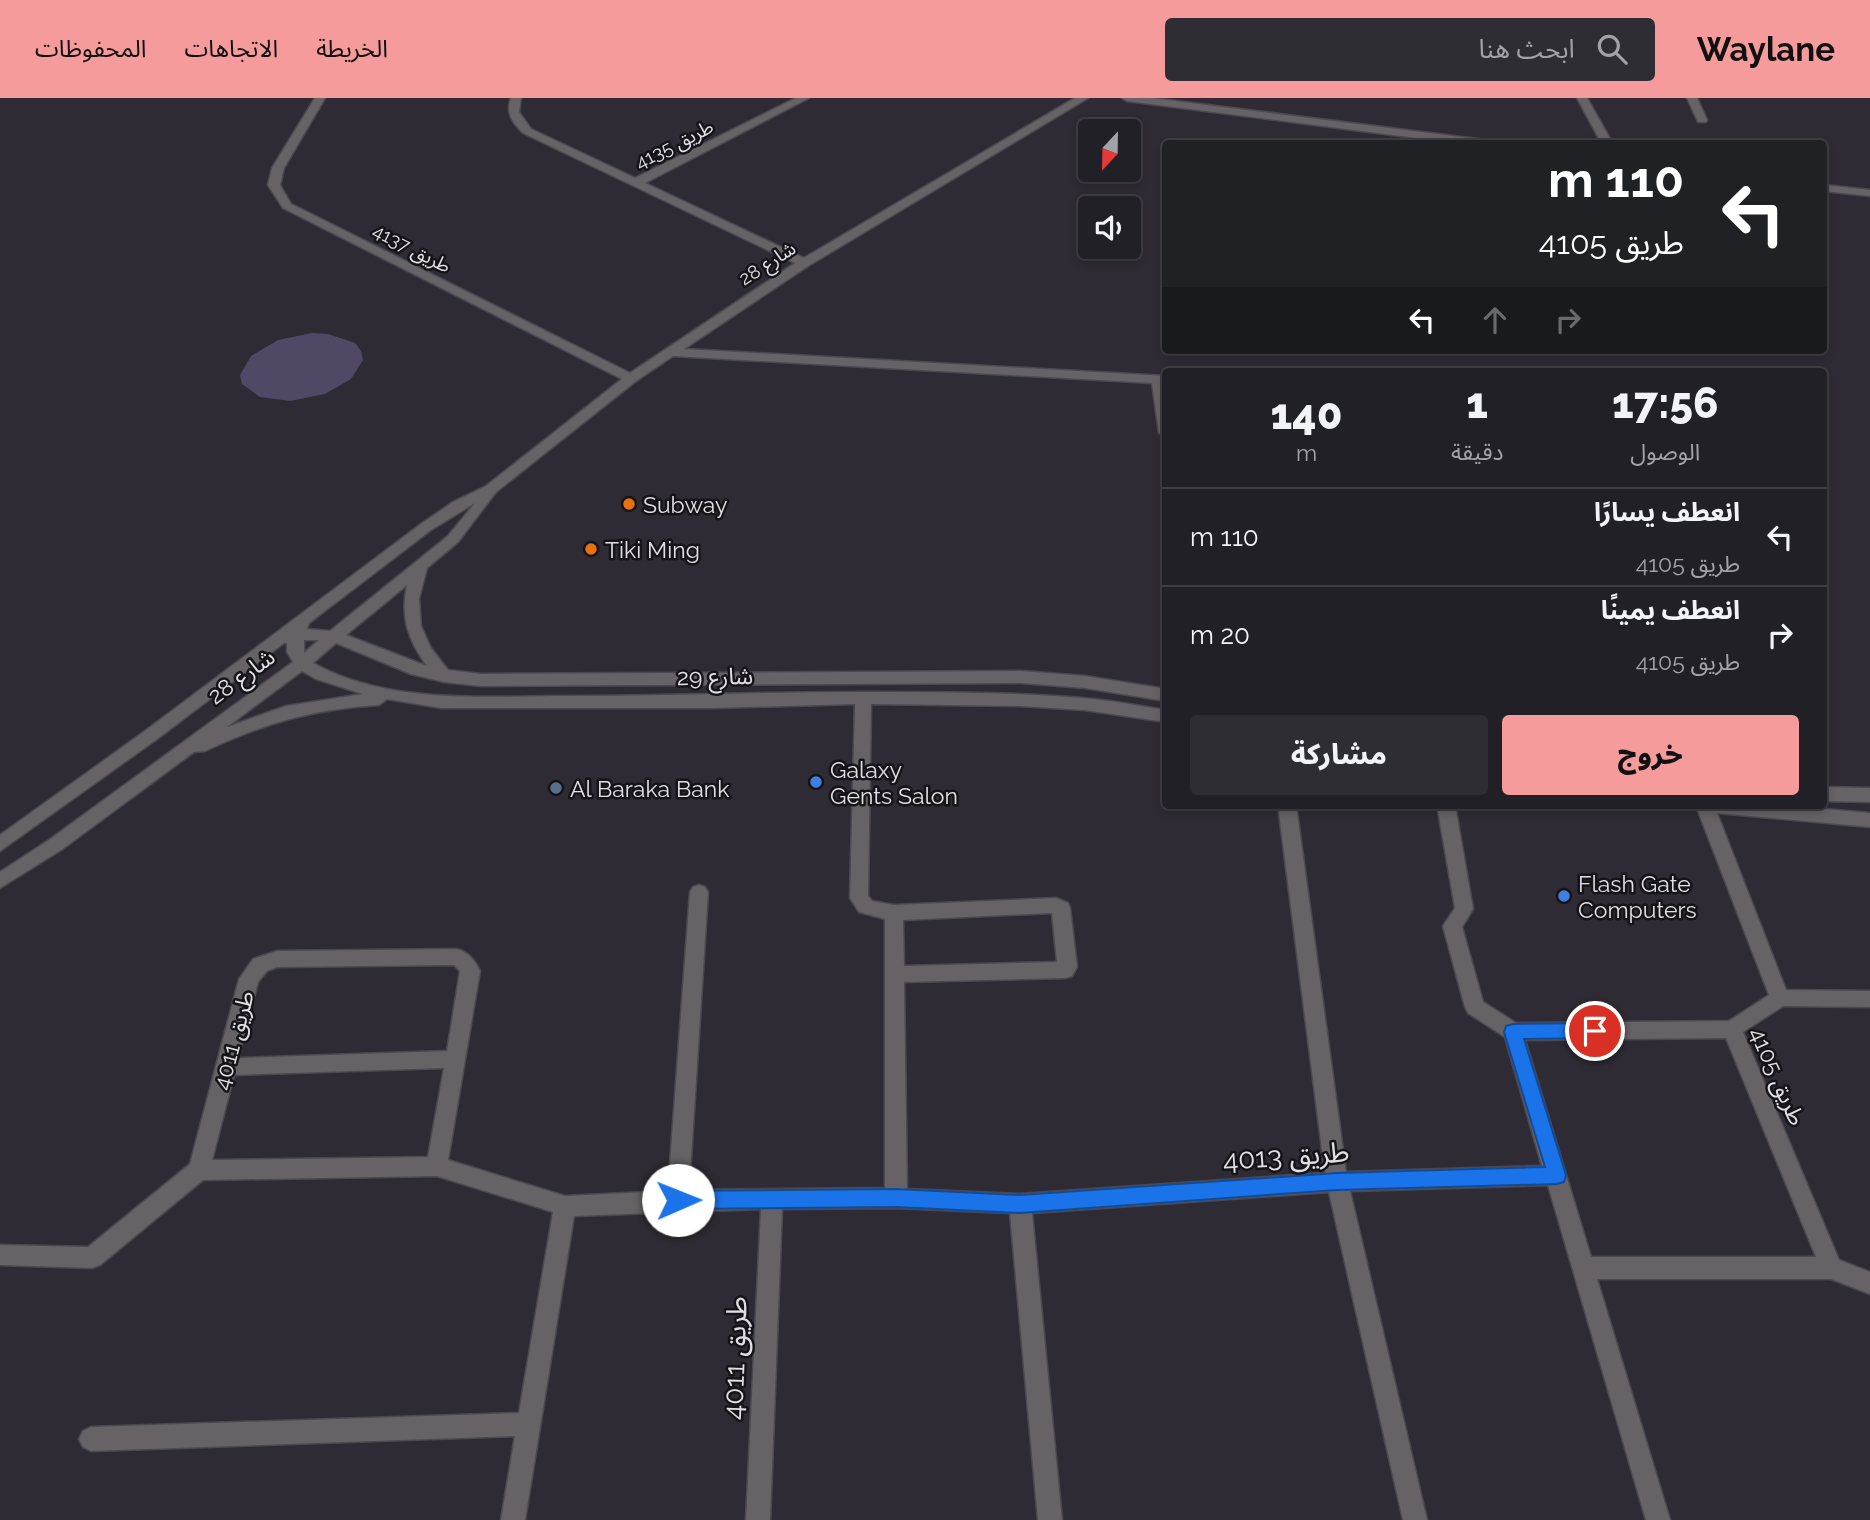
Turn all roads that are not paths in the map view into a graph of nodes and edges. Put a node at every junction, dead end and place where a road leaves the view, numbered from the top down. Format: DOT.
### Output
graph roads {
  1 [pos="320,98"];
  2 [pos="516,98"];
  3 [pos="803,98"];
  4 [pos="1083,98"];
  5 [pos="1127,98"];
  6 [pos="1582,98"];
  7 [pos="1692,98"];
  8 [pos="1702,120"];
  9 [pos="1404,138"];
  10 [pos="1434,140"];
  11 [pos="1606,140"];
  12 [pos="635,183"];
  13 [pos="1827,188"];
  14 [pos="1870,193"];
  15 [pos="804,263"];
  16 [pos="670,352"];
  17 [pos="631,378"];
  18 [pos="1162,379"];
  19 [pos="491,489"];
  20 [pos="421,566"];
  21 [pos="300,628"];
  22 [pos="335,636"];
  23 [pos="271,645"];
  24 [pos="302,663"];
  25 [pos="444,676"];
  26 [pos="1162,694"];
  27 [pos="402,698"];
  28 [pos="863,698"];
  29 [pos="1162,715"];
  30 [pos="155,769"];
  31 [pos="1827,794"];
  32 [pos="1870,795"];
  33 [pos="1288,809"];
  34 [pos="1447,809"];
  35 [pos="1706,809"];
  36 [pos="1748,809"];
  37 [pos="1870,820"];
  38 [pos="0,844"];
  39 [pos="0,881"];
  40 [pos="699,892"];
  41 [pos="894,913"];
  42 [pos="893,974"];
  43 [pos="1780,998"];
  44 [pos="1870,999"];
  45 [pos="1732,1029"];
  46 [pos="1513,1032"];
  47 [pos="455,1059"];
  48 [pos="226,1067"];
  49 [pos="437,1167"];
  50 [pos="199,1170"];
  51 [pos="1557,1175"];
  52 [pos="1337,1181"];
  53 [pos="896,1198"];
  54 [pos="772,1199"];
  55 [pos="678,1200"];
  56 [pos="1020,1204"];
  57 [pos="565,1206"];
  58 [pos="0,1255"];
  59 [pos="1586,1268"];
  60 [pos="1831,1268"];
  61 [pos="1870,1283"];
  62 [pos="530,1424"];
  63 [pos="91,1439"];
  64 [pos="513,1520"];
  65 [pos="758,1520"];
  66 [pos="1050,1520"];
  67 [pos="1415,1520"];
  68 [pos="1658,1520"];
  1 -- 17 [label="street, طريق 4137"];
  2 -- 12 [label="street, طريق 4135"];
  3 -- 12 [label="street, طريق 4135"];
  4 -- 15 [label="street, شارع 28"];
  5 -- 9 [label="street"];
  6 -- 11 [label="street"];
  7 -- 8 [label="street"];
  9 -- 10 [label="street"];
  12 -- 15 [label="street, طريق 4135"];
  13 -- 14 [label="street"];
  15 -- 16 [label="street, شارع 28"];
  16 -- 17 [label="street, شارع 28"];
  16 -- 18 [label="street"];
  17 -- 19 [label="street, شارع 28"];
  19 -- 20 [label="street, شارع 28"];
  19 -- 21 [label="street, شارع 28"];
  20 -- 22 [label="street, شارع 28"];
  20 -- 25 [label="street"];
  21 -- 22 [label="street, شارع 29"];
  21 -- 23 [label="street, شارع 29"];
  21 -- 24 [label="street"];
  22 -- 24 [label="street, شارع 28"];
  22 -- 25 [label="street, شارع 29"];
  23 -- 38 [label="street, شارع 28"];
  24 -- 27 [label="street, شارع 29"];
  24 -- 30 [label="street, شارع 28"];
  25 -- 26 [label="street, شارع 29"];
  27 -- 28 [label="street, شارع 29"];
  27 -- 30 [label="street"];
  28 -- 29 [label="street, شارع 29"];
  28 -- 41 [label="street"];
  30 -- 39 [label="street, شارع 28"];
  31 -- 32 [label="street"];
  33 -- 52 [label="street"];
  34 -- 46 [label="street"];
  35 -- 43 [label="street"];
  36 -- 37 [label="street"];
  40 -- 55 [label="street"];
  41 -- 42 [label="street"];
  41 -- 42 [label="street"];
  42 -- 53 [label="street"];
  43 -- 44 [label="street"];
  43 -- 45 [label="street"];
  45 -- 46 [label="street, طريق 4105"];
  45 -- 60 [label="street, طريق 4105"];
  46 -- 51 [label="street"];
  47 -- 48 [label="street"];
  47 -- 48 [label="street, طريق 4011"];
  47 -- 49 [label="street, طريق 4011"];
  48 -- 50 [label="street, طريق 4011"];
  49 -- 50 [label="street"];
  49 -- 57 [label="street"];
  50 -- 58 [label="street"];
  51 -- 52 [label="street, طريق 4013"];
  51 -- 59 [label="street"];
  52 -- 56 [label="street, طريق 4013"];
  52 -- 67 [label="street"];
  53 -- 54 [label="street, طريق 4013"];
  53 -- 56 [label="street, طريق 4013"];
  54 -- 55 [label="street, طريق 4013"];
  54 -- 65 [label="street, طريق 4011"];
  55 -- 57 [label="street, طريق 4013"];
  56 -- 66 [label="street"];
  57 -- 62 [label="street"];
  59 -- 60 [label="street"];
  59 -- 68 [label="street"];
  60 -- 61 [label="street"];
  62 -- 63 [label="street"];
  62 -- 64 [label="street"];
}
